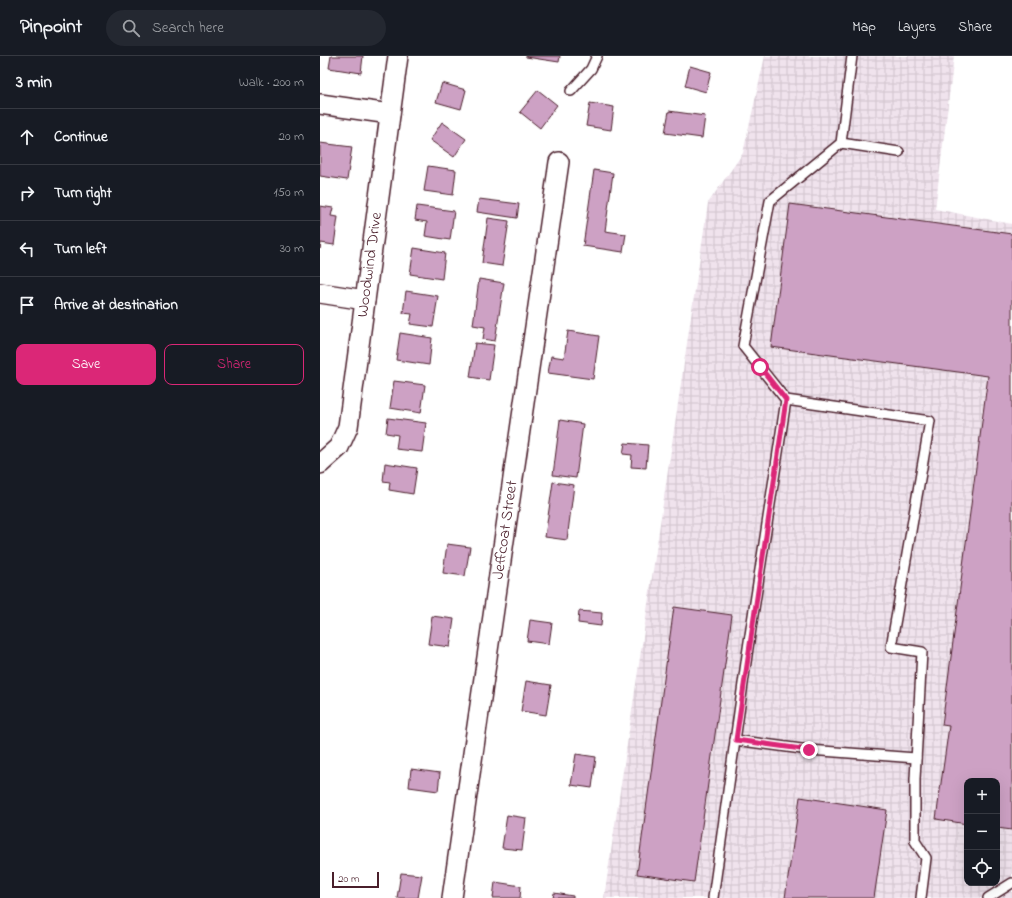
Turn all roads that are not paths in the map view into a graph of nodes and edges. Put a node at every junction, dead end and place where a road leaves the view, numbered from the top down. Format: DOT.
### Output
graph roads {
  1 [pos="398,56"];
  2 [pos="597,56"];
  3 [pos="852,56"];
  4 [pos="571,91"];
  5 [pos="320,104"];
  6 [pos="390,114"];
  7 [pos="840,143"];
  8 [pos="899,152"];
  9 [pos="559,162"];
  10 [pos="320,293"];
  11 [pos="365,300"];
  12 [pos="786,400"];
  13 [pos="320,464"];
  14 [pos="736,740"];
  15 [pos="916,758"];
  16 [pos="1012,883"];
  17 [pos="452,898"];
  18 [pos="714,898"];
  19 [pos="922,898"];
  20 [pos="988,898"];
  1 -- 6 [label="street, Woodwind Drive"];
  2 -- 4 [label="lane"];
  3 -- 7 [label="lane"];
  5 -- 6 [label="street"];
  6 -- 11 [label="street, Woodwind Drive"];
  7 -- 8 [label="lane"];
  7 -- 12 [label="lane"];
  9 -- 17 [label="street, Jeffcoat Street"];
  10 -- 11 [label="street"];
  11 -- 13 [label="street, Woodwind Drive"];
  12 -- 14 [label="lane"];
  12 -- 15 [label="lane"];
  14 -- 15 [label="lane"];
  14 -- 18 [label="lane"];
  15 -- 19 [label="lane"];
  16 -- 20 [label="lane"];
}
